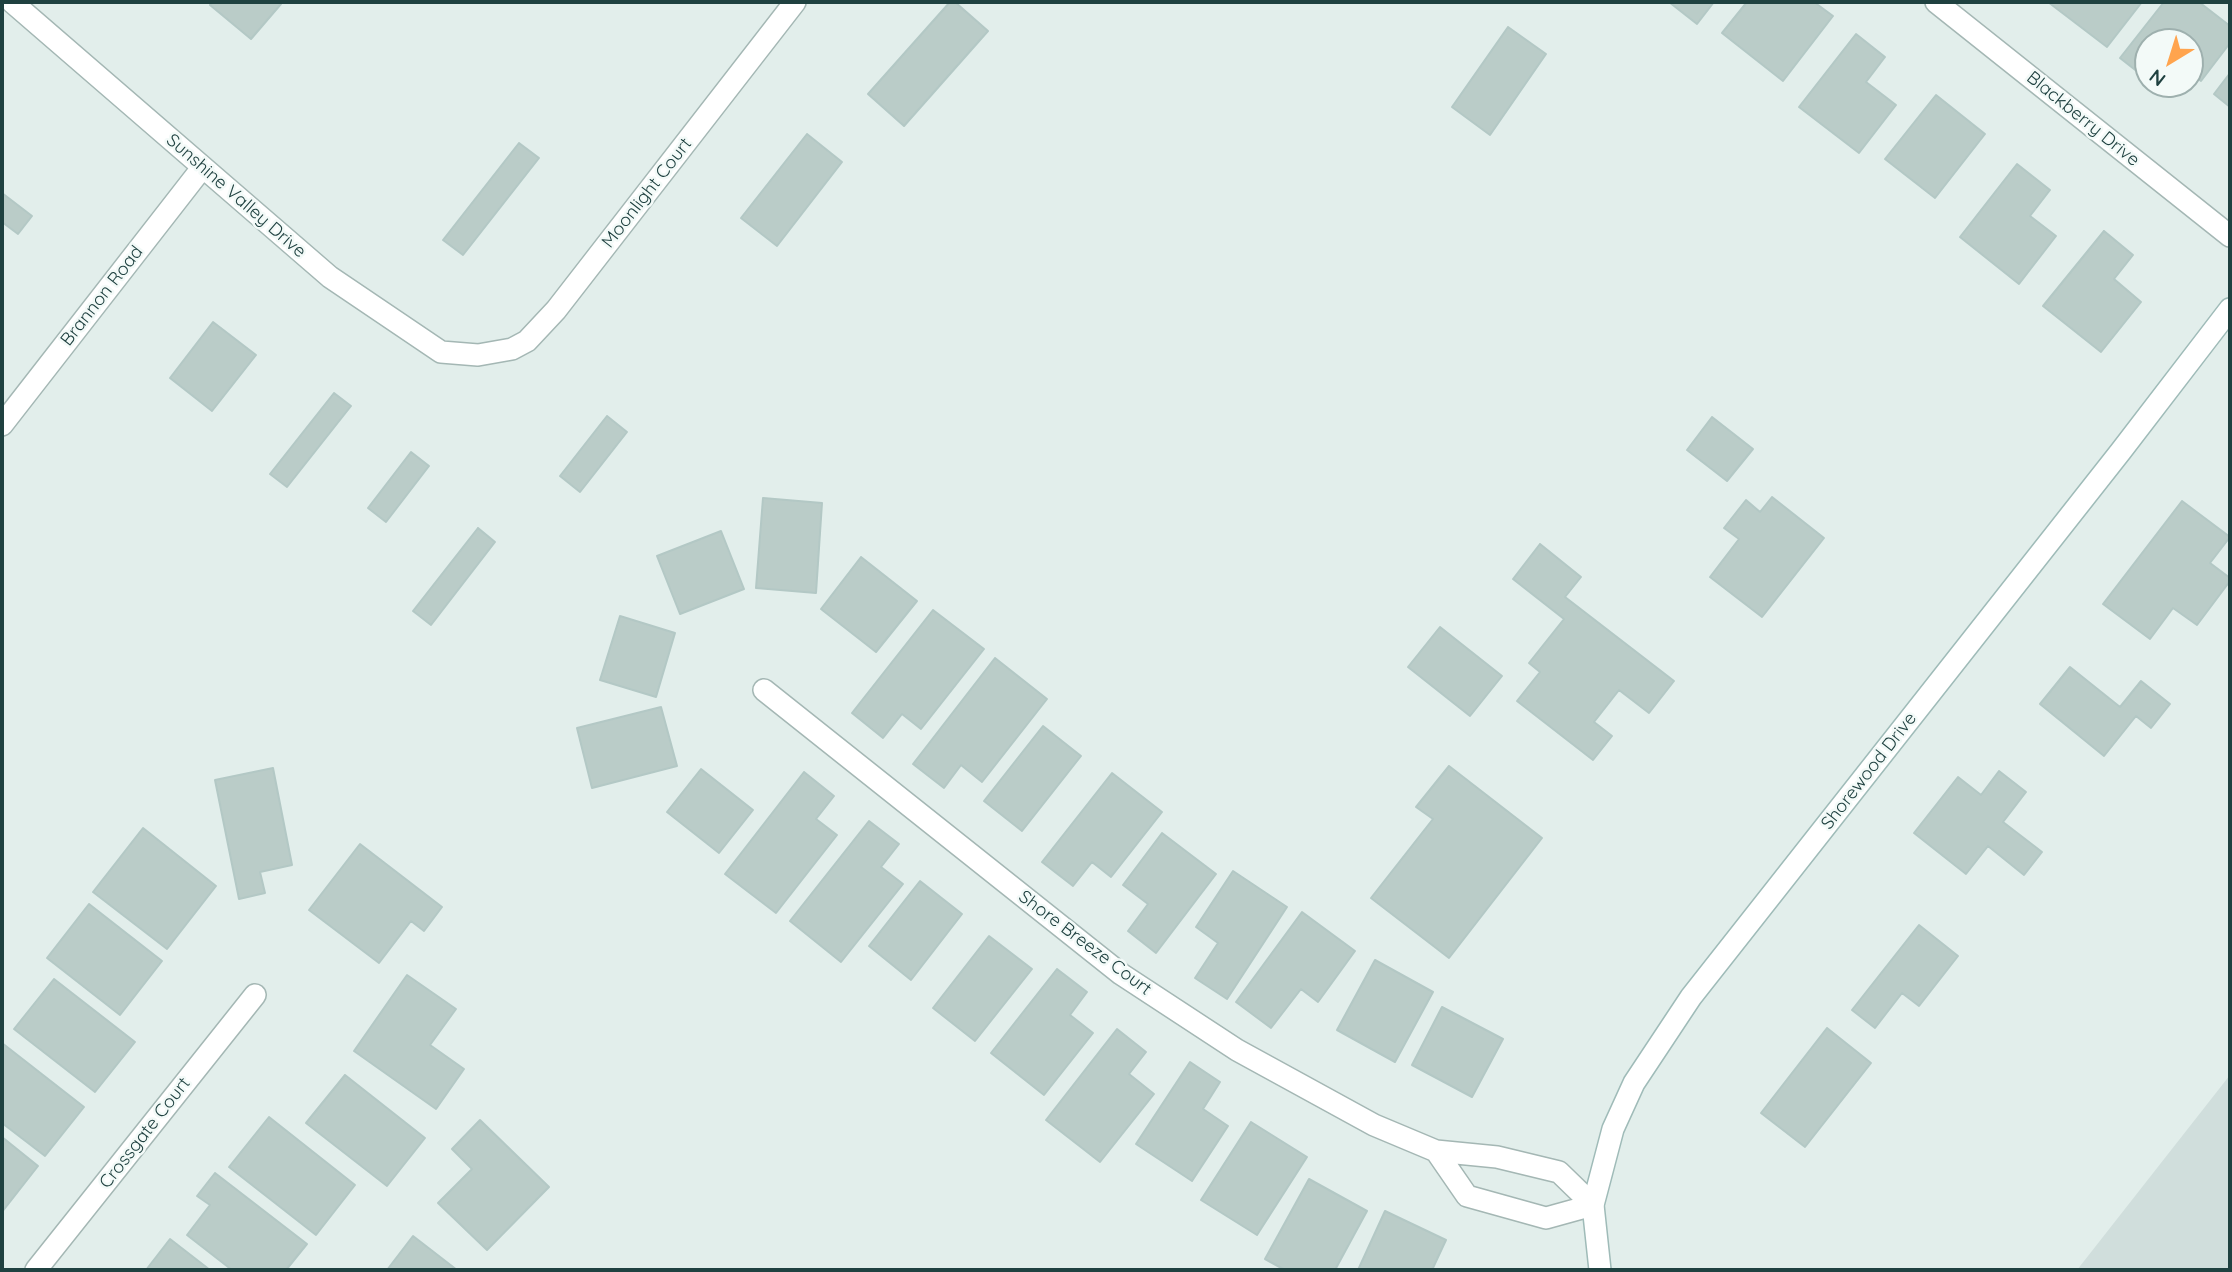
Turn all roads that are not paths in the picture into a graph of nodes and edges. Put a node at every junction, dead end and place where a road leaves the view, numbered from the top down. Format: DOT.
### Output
graph roads {
  1 [pos="12,2"];
  2 [pos="795,2"];
  3 [pos="1936,2"];
  4 [pos="202,167"];
  5 [pos="2230,236"];
  6 [pos="2230,309"];
  7 [pos="478,355"];
  8 [pos="2,425"];
  9 [pos="764,690"];
  10 [pos="255,995"];
  11 [pos="1436,1151"];
  12 [pos="1593,1205"];
  13 [pos="36,1270"];
  14 [pos="1600,1270"];
  1 -- 4 [label="street, Sunshine Valley Drive"];
  2 -- 7 [label="street, Moonlight Court"];
  3 -- 5 [label="street, Blackberry Drive"];
  4 -- 7 [label="street, Sunshine Valley Drive"];
  4 -- 8 [label="street, Brannon Road"];
  6 -- 12 [label="street, Shorewood Drive"];
  9 -- 11 [label="street, Shore Breeze Court"];
  10 -- 13 [label="street, Crossgate Court"];
  11 -- 12 [label="street, Shore Breeze Court"];
  11 -- 12 [label="street"];
  12 -- 14 [label="street, Shorewood Drive"];
}
